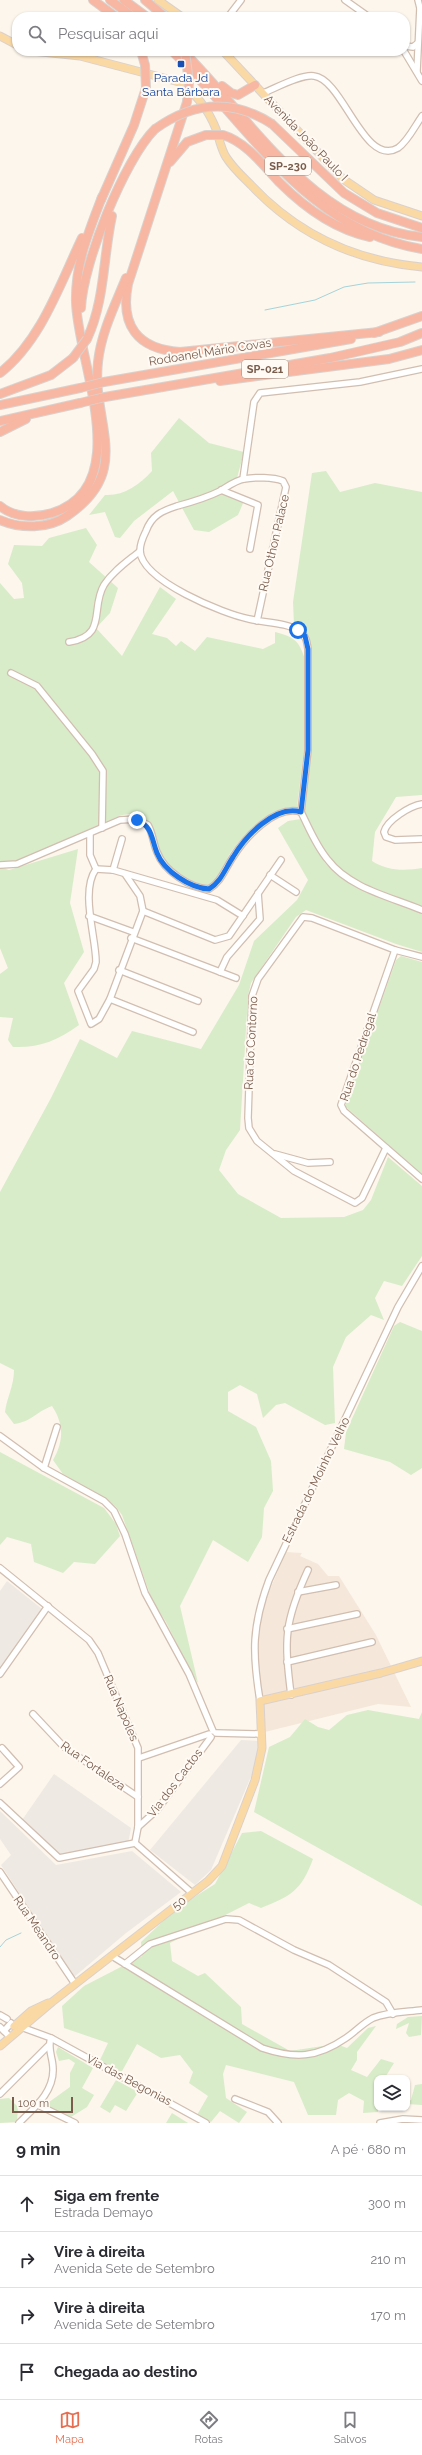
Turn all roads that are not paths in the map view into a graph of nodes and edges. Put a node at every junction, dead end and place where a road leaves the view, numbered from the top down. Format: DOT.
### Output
graph roads {
  1 [pos="93,0"];
  2 [pos="110,0"];
  3 [pos="124,0"];
  4 [pos="145,0"];
  5 [pos="158,0"];
  6 [pos="241,0"];
  7 [pos="345,0"];
  8 [pos="418,0"];
  9 [pos="421,8"];
  10 [pos="109,12"];
  11 [pos="127,12"];
  12 [pos="140,12"];
  13 [pos="159,12"];
  14 [pos="175,12"];
  15 [pos="232,12"];
  16 [pos="362,12"];
  17 [pos="0,36"];
  18 [pos="12,42"];
  19 [pos="418,43"];
  20 [pos="410,47"];
  21 [pos="80,56"];
  22 [pos="142,56"];
  23 [pos="177,56"];
  24 [pos="186,56"];
  25 [pos="189,56"];
  26 [pos="189,56"];
  27 [pos="228,56"];
  28 [pos="407,56"];
  29 [pos="417,71"];
  30 [pos="422,81"];
  31 [pos="255,85"];
  32 [pos="263,93"];
  33 [pos="422,116"];
  34 [pos="164,171"];
  35 [pos="117,193"];
  36 [pos="102,197"];
  37 [pos="422,216"];
  38 [pos="422,228"];
  39 [pos="142,237"];
  40 [pos="422,237"];
  41 [pos="383,240"];
  42 [pos="422,249"];
  43 [pos="422,267"];
  44 [pos="422,316"];
  45 [pos="379,332"];
  46 [pos="422,333"];
  47 [pos="84,338"];
  48 [pos="422,350"];
  49 [pos="422,369"];
  50 [pos="0,373"];
  51 [pos="164,387"];
  52 [pos="0,394"];
  53 [pos="0,405"];
  54 [pos="61,407"];
  55 [pos="0,421"];
  56 [pos="0,432"];
  57 [pos="243,479"];
  58 [pos="221,490"];
  59 [pos="0,506"];
  60 [pos="0,520"];
  61 [pos="250,549"];
  62 [pos="140,551"];
  63 [pos="257,621"];
  64 [pos="69,642"];
  65 [pos="11,673"];
  66 [pos="422,804"];
  67 [pos="301,812"];
  68 [pos="102,828"];
  69 [pos="90,834"];
  70 [pos="122,839"];
  71 [pos="422,839"];
  72 [pos="281,860"];
  73 [pos="0,865"];
  74 [pos="96,869"];
  75 [pos="113,870"];
  76 [pos="125,874"];
  77 [pos="270,875"];
  78 [pos="296,892"];
  79 [pos="258,893"];
  80 [pos="422,910"];
  81 [pos="143,911"];
  82 [pos="89,916"];
  83 [pos="242,916"];
  84 [pos="133,932"];
  85 [pos="131,938"];
  86 [pos="395,950"];
  87 [pos="422,957"];
  88 [pos="119,970"];
  89 [pos="220,972"];
  90 [pos="236,978"];
  91 [pos="110,998"];
  92 [pos="198,1001"];
  93 [pos="193,1032"];
  94 [pos="386,1148"];
  95 [pos="273,1154"];
  96 [pos="330,1162"];
  97 [pos="302,1163"];
  98 [pos="294,1172"];
  99 [pos="422,1179"];
  100 [pos="421,1269"];
  101 [pos="57,1427"];
  102 [pos="0,1436"];
  103 [pos="44,1468"];
  104 [pos="0,1568"];
  105 [pos="308,1570"];
  106 [pos="336,1585"];
  107 [pos="298,1592"];
  108 [pos="48,1606"];
  109 [pos="357,1614"];
  110 [pos="287,1629"];
  111 [pos="372,1642"];
  112 [pos="422,1661"];
  113 [pos="287,1662"];
  114 [pos="0,1674"];
  115 [pos="291,1695"];
  116 [pos="260,1701"];
  117 [pos="33,1714"];
  118 [pos="212,1734"];
  119 [pos="261,1734"];
  120 [pos="2,1748"];
  121 [pos="138,1758"];
  122 [pos="0,1784"];
  123 [pos="138,1797"];
  124 [pos="0,1803"];
  125 [pos="138,1826"];
  126 [pos="135,1843"];
  127 [pos="0,1872"];
  128 [pos="192,1893"];
  129 [pos="112,1956"];
  130 [pos="125,1964"];
  131 [pos="75,1984"];
  132 [pos="422,2010"];
  133 [pos="393,2014"];
  134 [pos="0,2015"];
  135 [pos="13,2024"];
  136 [pos="2,2029"];
  137 [pos="10,2037"];
  138 [pos="51,2038"];
  139 [pos="0,2046"];
  140 [pos="48,2046"];
  141 [pos="0,2094"];
  142 [pos="235,2099"];
  143 [pos="38,2105"];
  144 [pos="422,2120"];
  145 [pos="19,2123"];
  146 [pos="76,2123"];
  147 [pos="206,2123"];
  148 [pos="278,2123"];
  149 [pos="380,2123"];
  1 -- 10 [label="highway"];
  2 -- 11 [label="highway"];
  3 -- 12 [label="highway"];
  4 -- 13 [label="highway"];
  5 -- 14 [label="main road"];
  6 -- 15 [label="street"];
  7 -- 16 [label="street"];
  8 -- 9 [label="street"];
  9 -- 19 [label="street"];
  17 -- 18 [label="main road"];
  19 -- 20 [label="street"];
  19 -- 29 [label="street"];
  21 -- 43 [label="main road"];
  22 -- 36 [label="highway, bridge"];
  23 -- 41 [label="highway, SP-230"];
  24 -- 34 [label="highway, bridge"];
  25 -- 31 [label="highway"];
  26 -- 40 [label="highway, SP-230"];
  27 -- 31 [label="main road, Avenida João Paulo I"];
  28 -- 29 [label="street"];
  29 -- 30 [label="street"];
  31 -- 32 [label="main road, Avenida João Paulo I"];
  32 -- 33 [label="street"];
  32 -- 37 [label="main road, Avenida João Paulo I"];
  34 -- 39 [label="highway"];
  34 -- 41 [label="highway, bridge"];
  35 -- 38 [label="highway, bridge"];
  35 -- 47 [label="highway"];
  35 -- 47 [label="highway"];
  36 -- 47 [label="highway"];
  36 -- 50 [label="highway"];
  39 -- 45 [label="highway"];
  39 -- 60 [label="highway"];
  41 -- 42 [label="highway, SP-230"];
  44 -- 45 [label="highway, Rodoanel Mário Covas / SP-021"];
  45 -- 53 [label="highway, Rodoanel Mário Covas / SP-021, bridge"];
  46 -- 51 [label="highway, Rodoanel Mário Covas / SP-021"];
  47 -- 52 [label="highway, bridge"];
  47 -- 59 [label="highway"];
  48 -- 51 [label="highway"];
  49 -- 57 [label="street"];
  51 -- 54 [label="highway, Rodoanel Mário Covas / SP-021, bridge"];
  54 -- 55 [label="highway, Rodoanel Mário Covas / SP-021"];
  54 -- 56 [label="highway"];
  57 -- 58 [label="street"];
  57 -- 63 [label="street, Rua Othon Palace"];
  58 -- 61 [label="street"];
  58 -- 62 [label="street"];
  62 -- 63 [label="street"];
  62 -- 64 [label="street"];
  63 -- 67 [label="street"];
  65 -- 68 [label="street"];
  66 -- 71 [label="street"];
  67 -- 68 [label="street"];
  67 -- 80 [label="street"];
  68 -- 69 [label="street"];
  69 -- 73 [label="street"];
  69 -- 74 [label="street"];
  70 -- 75 [label="street"];
  72 -- 77 [label="street"];
  74 -- 75 [label="street"];
  74 -- 82 [label="street"];
  75 -- 76 [label="street"];
  76 -- 81 [label="street"];
  76 -- 83 [label="street"];
  77 -- 78 [label="street"];
  77 -- 79 [label="street"];
  79 -- 83 [label="street"];
  79 -- 89 [label="street"];
  81 -- 83 [label="street"];
  81 -- 84 [label="street"];
  82 -- 84 [label="street"];
  82 -- 91 [label="street"];
  84 -- 85 [label="street"];
  85 -- 88 [label="street"];
  85 -- 89 [label="street"];
  86 -- 87 [label="street, Rua do Contorno"];
  86 -- 94 [label="street, Rua do Pedregal"];
  86 -- 95 [label="street, Rua do Contorno"];
  88 -- 91 [label="street"];
  88 -- 92 [label="street"];
  89 -- 90 [label="street"];
  91 -- 93 [label="street"];
  94 -- 98 [label="street, Rua do Contorno"];
  94 -- 99 [label="street, Rua do Pedregal"];
  95 -- 97 [label="street"];
  95 -- 98 [label="street, Rua do Contorno"];
  96 -- 97 [label="street"];
  97 -- 98 [label="street"];
  100 -- 116 [label="street, Estrada do Moinho Velho"];
  101 -- 103 [label="street"];
  102 -- 103 [label="street"];
  103 -- 118 [label="street"];
  104 -- 108 [label="street, Rua Napoles"];
  105 -- 107 [label="street"];
  106 -- 107 [label="street"];
  107 -- 110 [label="street"];
  108 -- 114 [label="street"];
  108 -- 121 [label="street, Rua Napoles"];
  109 -- 110 [label="street"];
  110 -- 113 [label="street"];
  111 -- 113 [label="street"];
  112 -- 115 [label="main road"];
  113 -- 115 [label="street"];
  115 -- 116 [label="main road"];
  116 -- 119 [label="main road, 50"];
  117 -- 123 [label="street, Rua Fortaleza"];
  118 -- 119 [label="street"];
  118 -- 121 [label="street"];
  118 -- 125 [label="street, Via dos Cactos"];
  119 -- 128 [label="main road, 50"];
  120 -- 122 [label="street"];
  121 -- 123 [label="street, Rua Napoles"];
  123 -- 125 [label="street, Rua Napoles"];
  124 -- 126 [label="street"];
  125 -- 126 [label="street, Rua Napoles"];
  126 -- 128 [label="street"];
  127 -- 131 [label="street, Rua Meandro"];
  128 -- 129 [label="main road, 50"];
  129 -- 130 [label="street"];
  129 -- 131 [label="main road, 50"];
  130 -- 133 [label="street"];
  130 -- 133 [label="street"];
  131 -- 135 [label="main road, 50"];
  132 -- 133 [label="street"];
  134 -- 135 [label="street, Via das Begonias"];
  135 -- 136 [label="street"];
  135 -- 137 [label="main road, 50"];
  135 -- 138 [label="street, Via das Begonias"];
  136 -- 137 [label="street"];
  137 -- 139 [label="main road, 50"];
  138 -- 140 [label="street"];
  138 -- 147 [label="street, Via das Begonias"];
  140 -- 141 [label="street"];
  140 -- 143 [label="street"];
  142 -- 148 [label="street"];
  143 -- 145 [label="street"];
  143 -- 146 [label="street"];
  144 -- 149 [label="street"];
}
